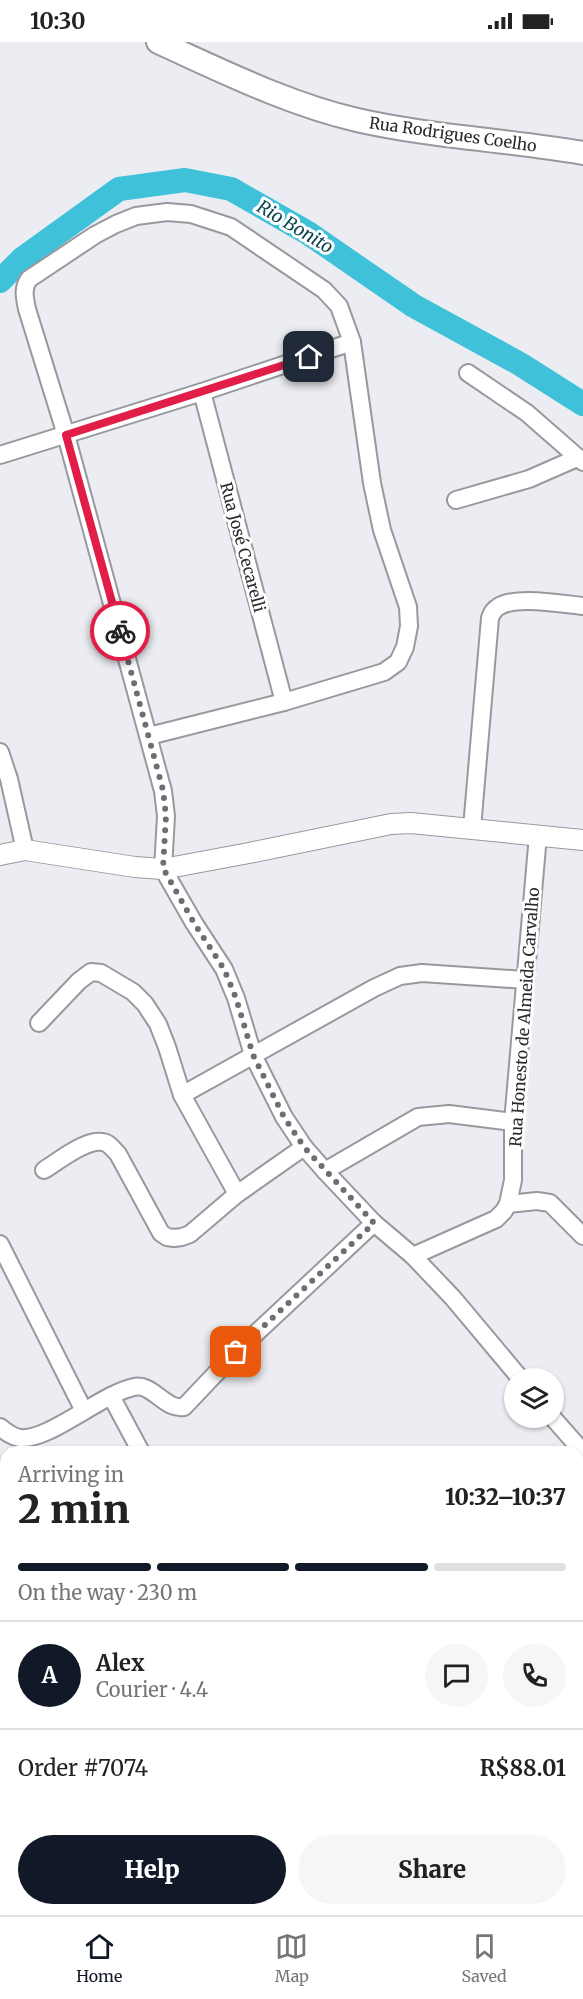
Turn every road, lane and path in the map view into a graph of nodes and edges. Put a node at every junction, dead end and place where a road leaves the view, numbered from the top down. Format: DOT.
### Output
graph roads {
  1 [pos="158,42"];
  2 [pos="583,153"];
  3 [pos="352,342"];
  4 [pos="468,373"];
  5 [pos="202,392"];
  6 [pos="66,435"];
  7 [pos="0,455"];
  8 [pos="580,460"];
  9 [pos="456,500"];
  10 [pos="583,606"];
  11 [pos="284,702"];
  12 [pos="149,736"];
  13 [pos="0,752"];
  14 [pos="472,828"];
  15 [pos="538,835"];
  16 [pos="583,840"];
  17 [pos="25,850"];
  18 [pos="0,855"];
  19 [pos="163,868"];
  20 [pos="525,981"];
  21 [pos="39,1023"];
  22 [pos="253,1055"];
  23 [pos="182,1095"];
  24 [pos="513,1122"];
  25 [pos="304,1147"];
  26 [pos="44,1170"];
  27 [pos="325,1171"];
  28 [pos="237,1194"];
  29 [pos="508,1204"];
  30 [pos="374,1223"];
  31 [pos="583,1236"];
  32 [pos="0,1246"];
  33 [pos="413,1256"];
  34 [pos="512,1368"];
  35 [pos="111,1396"];
  36 [pos="84,1411"];
  37 [pos="0,1427"];
  38 [pos="562,1428"];
  39 [pos="138,1446"];
  40 [pos="578,1446"];
  1 -- 2 [label="main road, Rua Rodrigues Coelho"];
  3 -- 5 [label="street"];
  3 -- 6 [label="street"];
  3 -- 11 [label="street"];
  4 -- 8 [label="street"];
  5 -- 6 [label="street"];
  5 -- 11 [label="street, Rua José Cecarelli"];
  6 -- 7 [label="street"];
  6 -- 12 [label="street"];
  8 -- 9 [label="street"];
  10 -- 14 [label="street"];
  11 -- 12 [label="street"];
  12 -- 19 [label="street"];
  13 -- 17 [label="street"];
  14 -- 15 [label="street"];
  14 -- 19 [label="street"];
  15 -- 16 [label="street"];
  15 -- 20 [label="street, Rua Honesto de Almeida Carvalho"];
  17 -- 18 [label="street"];
  17 -- 19 [label="street"];
  19 -- 22 [label="street"];
  20 -- 22 [label="street"];
  20 -- 24 [label="street, Rua Honesto de Almeida Carvalho"];
  21 -- 23 [label="street"];
  22 -- 23 [label="street"];
  22 -- 25 [label="street"];
  23 -- 28 [label="street"];
  24 -- 27 [label="street"];
  24 -- 29 [label="street, Rua Honesto de Almeida Carvalho"];
  25 -- 27 [label="street"];
  25 -- 28 [label="street"];
  26 -- 28 [label="street"];
  27 -- 30 [label="street"];
  29 -- 31 [label="street"];
  29 -- 33 [label="street"];
  30 -- 33 [label="street"];
  30 -- 35 [label="street"];
  32 -- 36 [label="street"];
  33 -- 34 [label="street"];
  35 -- 36 [label="street"];
  35 -- 39 [label="street"];
  36 -- 37 [label="street"];
  38 -- 40 [label="street"];
}
